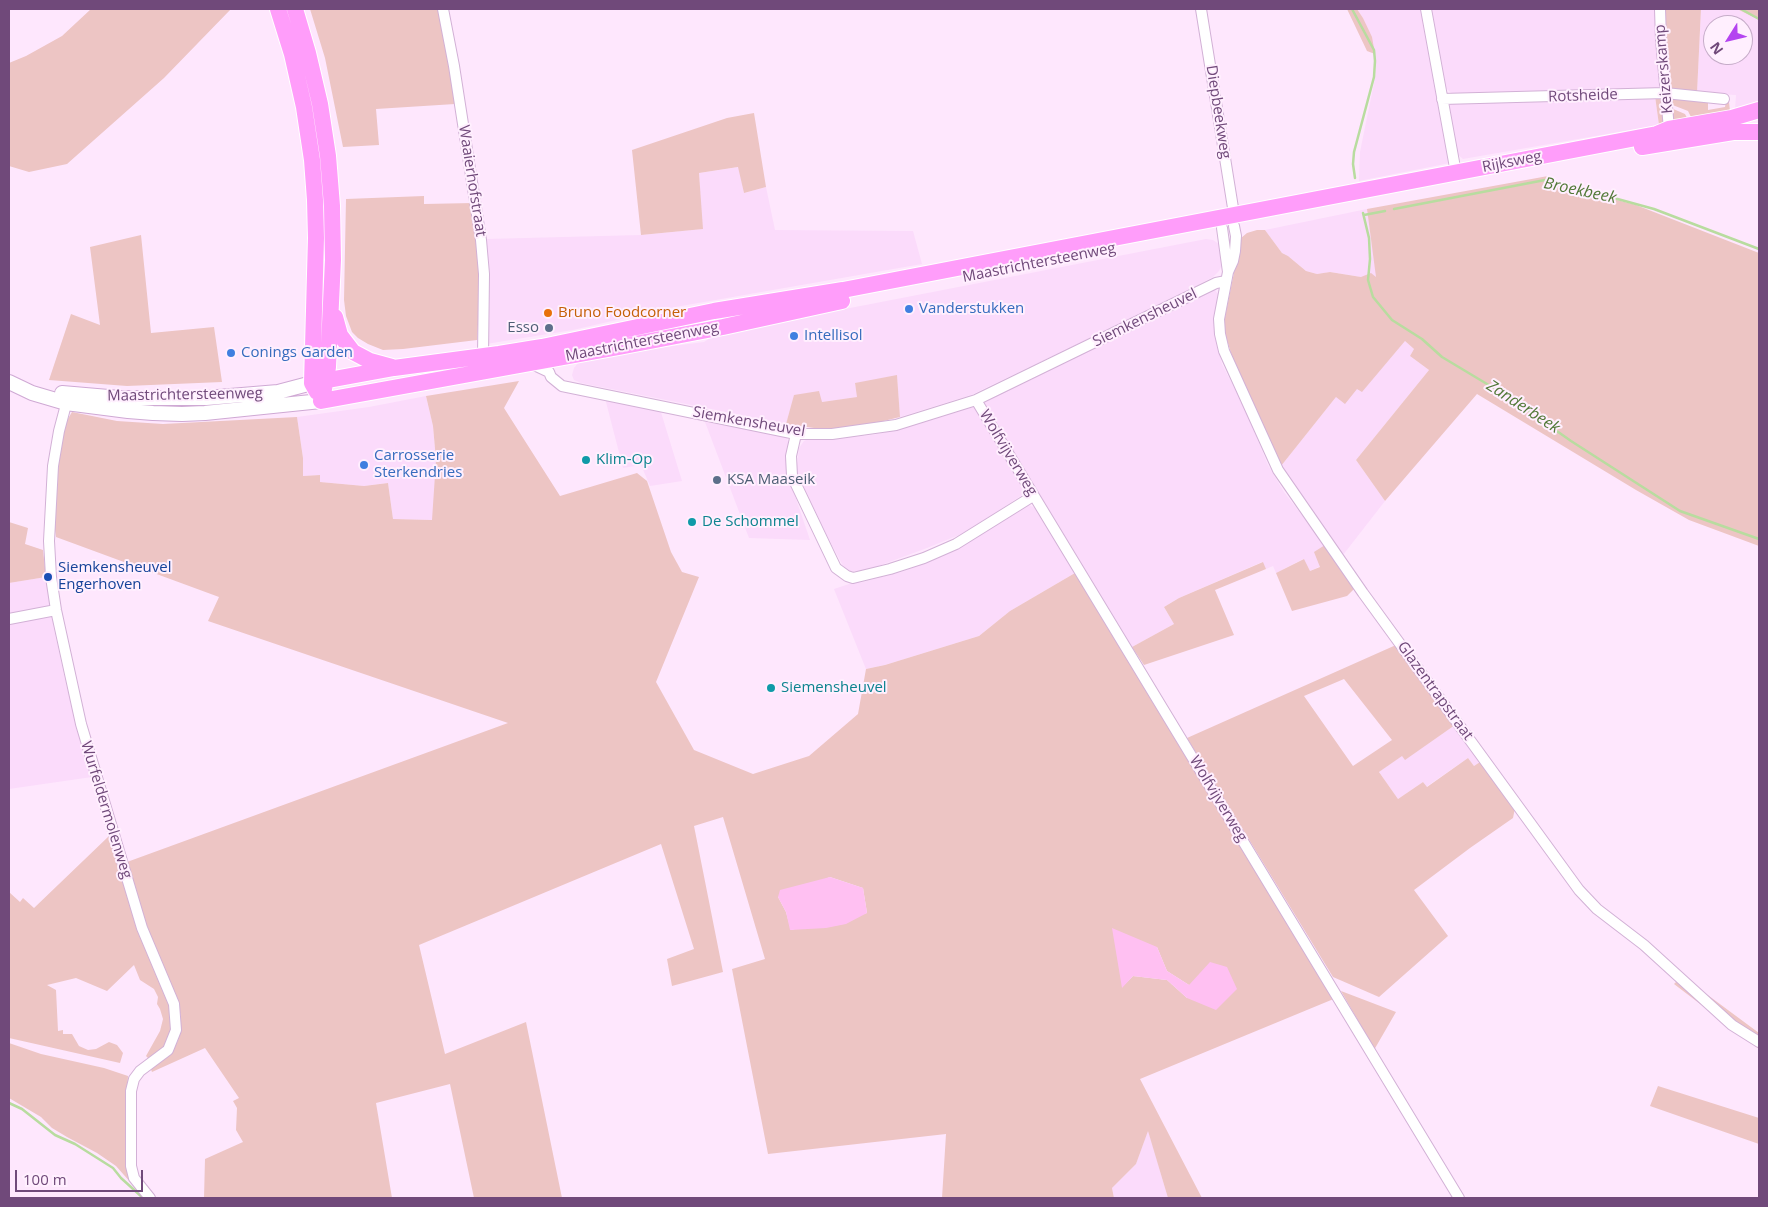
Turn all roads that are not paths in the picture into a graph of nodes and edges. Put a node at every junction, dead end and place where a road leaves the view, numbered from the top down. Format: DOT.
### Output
graph roads {
  1 [pos="278,9"];
  2 [pos="295,9"];
  3 [pos="443,9"];
  4 [pos="1201,9"];
  5 [pos="1426,9"];
  6 [pos="1660,9"];
  7 [pos="1665,93"];
  8 [pos="1442,99"];
  9 [pos="1724,99"];
  10 [pos="1759,110"];
  11 [pos="1669,129"];
  12 [pos="1759,132"];
  13 [pos="1456,172"];
  14 [pos="1263,215"];
  15 [pos="1230,223"];
  16 [pos="332,260"];
  17 [pos="1227,277"];
  18 [pos="714,311"];
  19 [pos="710,329"];
  20 [pos="483,356"];
  21 [pos="553,366"];
  22 [pos="394,368"];
  23 [pos="319,381"];
  24 [pos="14,384"];
  25 [pos="67,398"];
  26 [pos="976,400"];
  27 [pos="321,401"];
  28 [pos="127,405"];
  29 [pos="796,434"];
  30 [pos="1033,496"];
  31 [pos="56,610"];
  32 [pos="9,619"];
  33 [pos="1759,1042"];
  34 [pos="150,1198"];
  35 [pos="1459,1198"];
  1 -- 23 [label="main road"];
  2 -- 16 [label="main road"];
  3 -- 20 [label="street, Waaierhofstraat"];
  4 -- 15 [label="street, Diepbeekweg"];
  5 -- 8 [label="street"];
  6 -- 7 [label="street, Keizerskamp"];
  7 -- 8 [label="street, Rotsheide"];
  7 -- 9 [label="street, Rotsheide"];
  7 -- 11 [label="street, Keizerskamp"];
  8 -- 13 [label="street"];
  10 -- 11 [label="main road, Rijksweg"];
  11 -- 13 [label="main road, Rijksweg"];
  12 -- 14 [label="main road, Rijksweg"];
  13 -- 14 [label="main road, Rijksweg"];
  14 -- 15 [label="main road, Maastrichtersteenweg"];
  15 -- 17 [label="street, Glazentrapstraat"];
  15 -- 18 [label="main road, Maastrichtersteenweg"];
  15 -- 19 [label="main road, Maastrichtersteenweg"];
  16 -- 22 [label="main road"];
  16 -- 23 [label="main road"];
  17 -- 26 [label="street, Siemkensheuvel"];
  17 -- 33 [label="street, Glazentrapstraat"];
  18 -- 19 [label="main road"];
  18 -- 20 [label="main road, Maastrichtersteenweg"];
  19 -- 21 [label="main road, Maastrichtersteenweg"];
  20 -- 22 [label="main road, Maastrichtersteenweg"];
  21 -- 27 [label="main road, Maastrichtersteenweg"];
  21 -- 29 [label="street, Siemkensheuvel"];
  22 -- 23 [label="main road, Maastrichtersteenweg"];
  23 -- 27 [label="main road"];
  23 -- 28 [label="main road, Maastrichtersteenweg"];
  24 -- 25 [label="main road, Maastrichtersteenweg"];
  25 -- 28 [label="main road, Maastrichtersteenweg"];
  25 -- 31 [label="street, Wurfeldermolenweg"];
  26 -- 29 [label="street, Siemkensheuvel"];
  26 -- 30 [label="street, Wolfvijverweg"];
  27 -- 28 [label="main road, Maastrichtersteenweg"];
  29 -- 30 [label="street"];
  30 -- 35 [label="street, Wolfvijverweg"];
  31 -- 32 [label="street"];
  31 -- 34 [label="street, Wurfeldermolenweg"];
}
